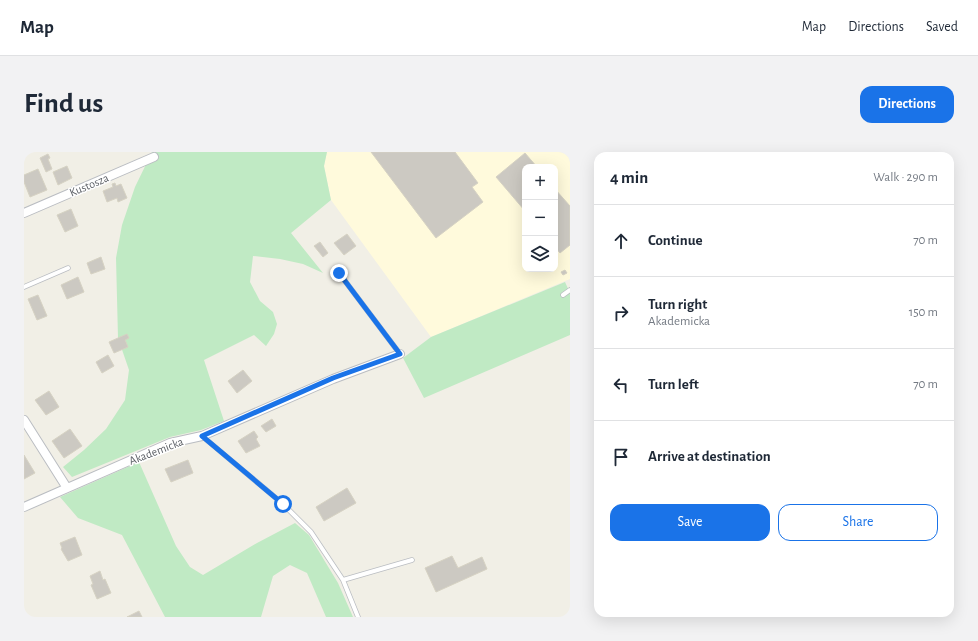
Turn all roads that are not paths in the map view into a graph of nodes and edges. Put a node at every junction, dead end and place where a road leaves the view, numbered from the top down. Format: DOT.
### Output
graph roads {
  1 [pos="154,157"];
  2 [pos="24,213"];
  3 [pos="68,268"];
  4 [pos="339,273"];
  5 [pos="24,287"];
  6 [pos="570,290"];
  7 [pos="563,295"];
  8 [pos="400,354"];
  9 [pos="24,420"];
  10 [pos="202,436"];
  11 [pos="67,488"];
  12 [pos="24,507"];
  13 [pos="412,560"];
  14 [pos="343,580"];
  15 [pos="358,617"];
  1 -- 2 [label="street, Kustosza"];
  3 -- 5 [label="lane"];
  4 -- 8 [label="lane"];
  6 -- 7 [label="lane"];
  8 -- 10 [label="street, Akademicka"];
  9 -- 11 [label="street"];
  10 -- 11 [label="street, Akademicka"];
  10 -- 14 [label="lane"];
  11 -- 12 [label="street, Akademicka"];
  13 -- 14 [label="lane"];
  14 -- 15 [label="lane"];
}
